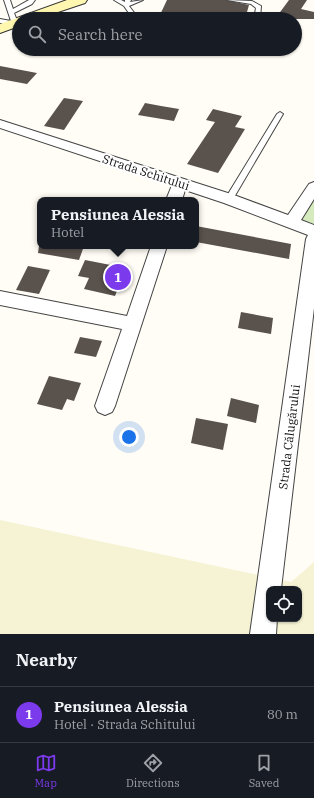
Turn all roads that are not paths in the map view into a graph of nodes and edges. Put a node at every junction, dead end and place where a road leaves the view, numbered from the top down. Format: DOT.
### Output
graph roads {
  1 [pos="7,0"];
  2 [pos="32,0"];
  3 [pos="80,0"];
  4 [pos="116,0"];
  5 [pos="140,0"];
  6 [pos="230,0"];
  7 [pos="127,2"];
  8 [pos="13,12"];
  9 [pos="23,12"];
  10 [pos="40,12"];
  11 [pos="132,12"];
  12 [pos="258,12"];
  13 [pos="12,20"];
  14 [pos="0,21"];
  15 [pos="12,22"];
  16 [pos="0,29"];
  17 [pos="280,114"];
  18 [pos="0,124"];
  19 [pos="180,183"];
  20 [pos="314,188"];
  21 [pos="175,197"];
  22 [pos="229,199"];
  23 [pos="291,223"];
  24 [pos="314,231"];
  25 [pos="314,239"];
  26 [pos="158,249"];
  27 [pos="0,298"];
  28 [pos="133,324"];
  29 [pos="105,406"];
  30 [pos="263,634"];
  1 -- 8 [label="lane"];
  2 -- 9 [label="lane"];
  3 -- 10 [label="street"];
  4 -- 7 [label="lane"];
  5 -- 7 [label="lane"];
  6 -- 12 [label="lane"];
  7 -- 11 [label="lane"];
  13 -- 14 [label="lane"];
  15 -- 16 [label="street"];
  17 -- 22 [label="lane"];
  18 -- 19 [label="street, Strada Schitului"];
  19 -- 21 [label="street"];
  19 -- 22 [label="street, Strada Schitului"];
  20 -- 23 [label="street"];
  22 -- 23 [label="street, Strada Schitului"];
  23 -- 24 [label="street, Strada Schitului"];
  25 -- 30 [label="street, Strada Călugărului"];
  26 -- 28 [label="street"];
  27 -- 28 [label="street"];
  28 -- 29 [label="street"];
}
